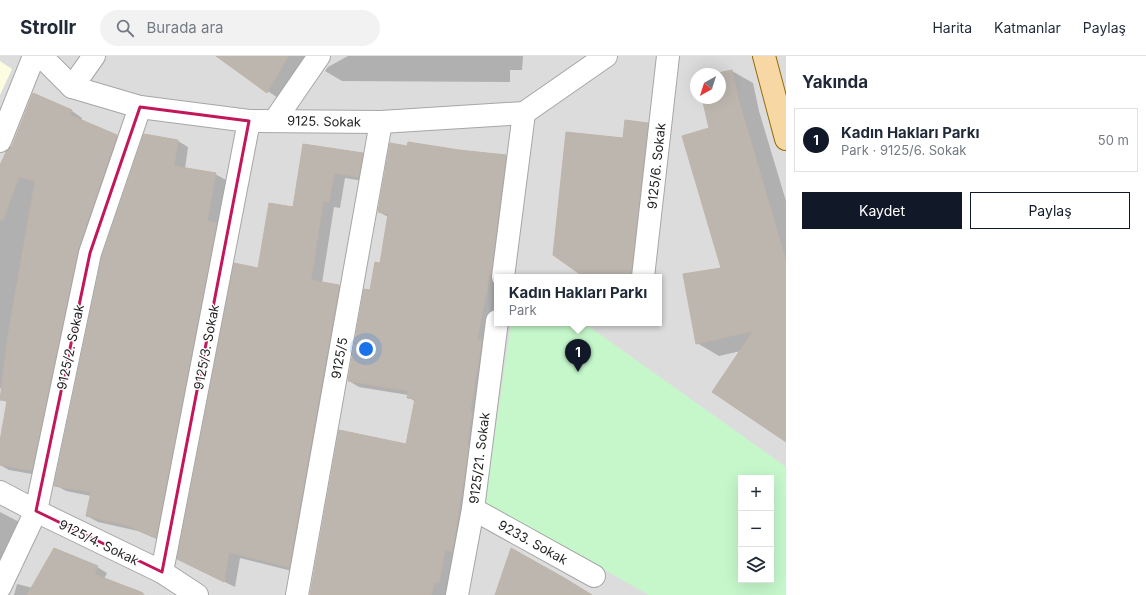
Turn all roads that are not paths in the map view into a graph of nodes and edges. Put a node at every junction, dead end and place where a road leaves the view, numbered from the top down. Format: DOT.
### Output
graph roads {
  1 [pos="34,56"];
  2 [pos="41,56"];
  3 [pos="94,56"];
  4 [pos="319,56"];
  5 [pos="606,56"];
  6 [pos="668,56"];
  7 [pos="764,56"];
  8 [pos="72,87"];
  9 [pos="140,107"];
  10 [pos="524,113"];
  11 [pos="275,120"];
  12 [pos="249,121"];
  13 [pos="381,122"];
  14 [pos="786,138"];
  15 [pos="0,141"];
  16 [pos="503,274"];
  17 [pos="643,274"];
  18 [pos="496,326"];
  19 [pos="0,492"];
  20 [pos="473,509"];
  21 [pos="36,511"];
  22 [pos="162,572"];
  23 [pos="594,576"];
  24 [pos="0,587"];
  25 [pos="197,595"];
  26 [pos="297,595"];
  27 [pos="457,595"];
  1 -- 15 [label="street"];
  2 -- 8 [label="street, 9125. Sokak"];
  3 -- 8 [label="street"];
  4 -- 11 [label="street"];
  5 -- 10 [label="street"];
  6 -- 17 [label="street, 9125/6. Sokak"];
  7 -- 14 [label="main road"];
  8 -- 9 [label="street, 9125. Sokak"];
  9 -- 12 [label="street, 9125. Sokak"];
  9 -- 21 [label="street, 9125/2. Sokak"];
  10 -- 13 [label="street, 9125. Sokak"];
  10 -- 16 [label="street"];
  11 -- 12 [label="street, 9125. Sokak"];
  11 -- 13 [label="street, 9125. Sokak"];
  12 -- 22 [label="street, 9125/3. Sokak"];
  13 -- 26 [label="street, 9125/5"];
  18 -- 20 [label="street, 9125/21. Sokak"];
  19 -- 21 [label="street, 9125/4. Sokak"];
  20 -- 23 [label="street, 9233. Sokak"];
  20 -- 27 [label="street, 9125/21. Sokak"];
  21 -- 22 [label="street, 9125/4. Sokak"];
  21 -- 24 [label="street, 9125/2. Sokak"];
  22 -- 25 [label="street, 9125/4. Sokak"];
}
